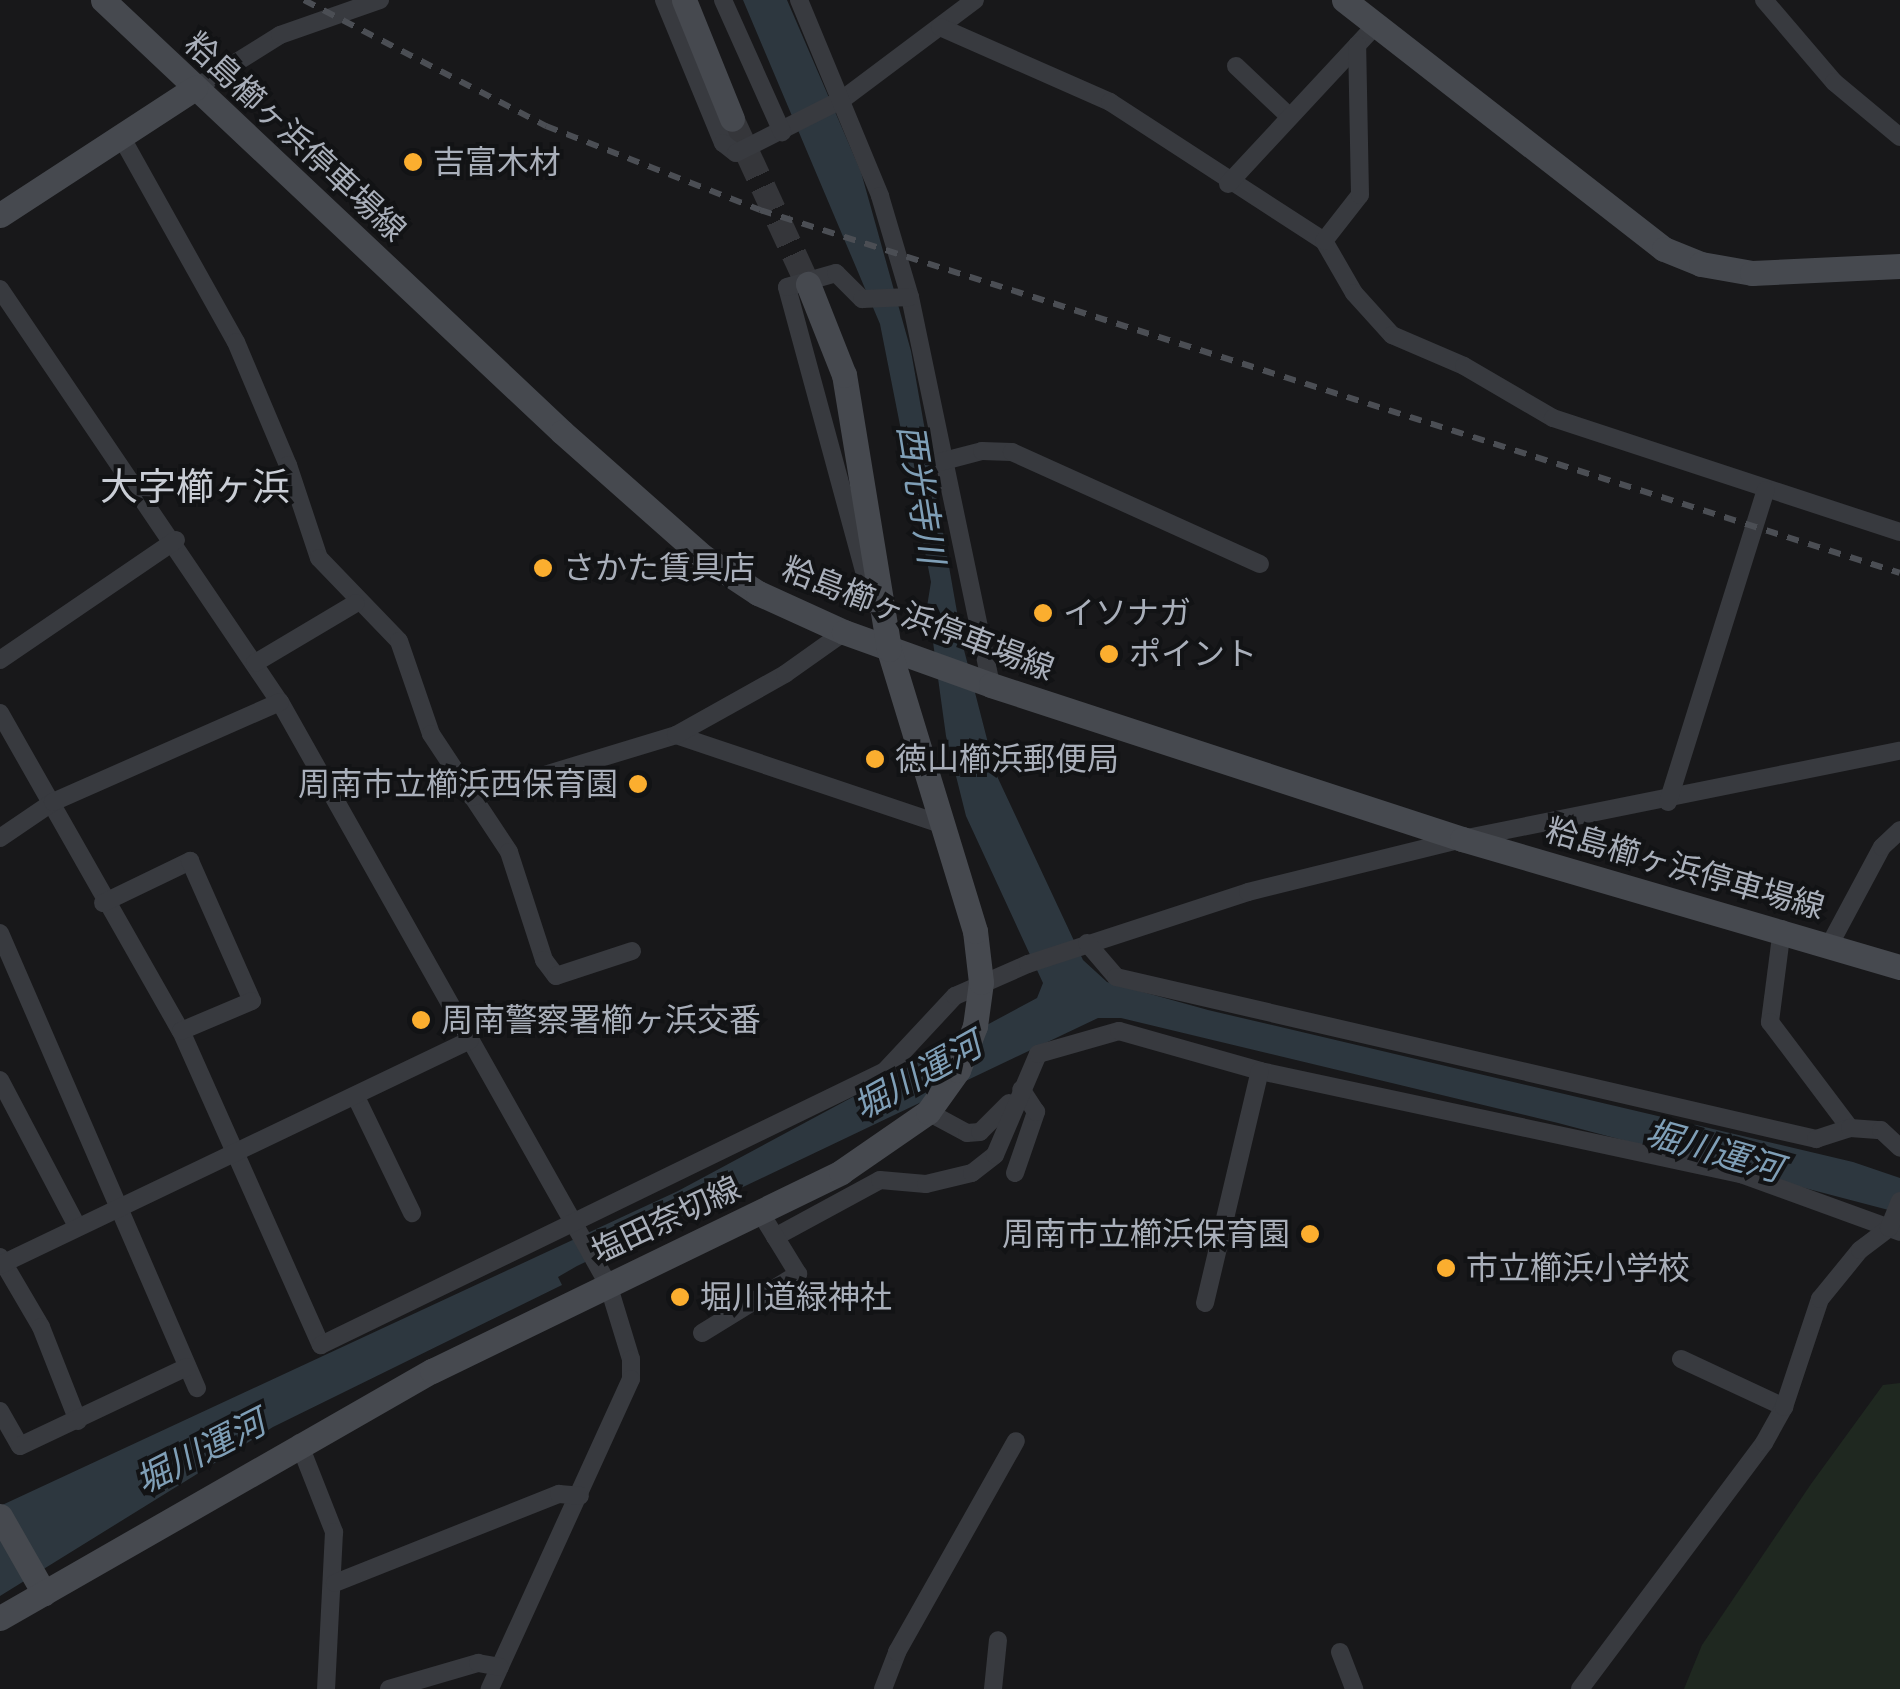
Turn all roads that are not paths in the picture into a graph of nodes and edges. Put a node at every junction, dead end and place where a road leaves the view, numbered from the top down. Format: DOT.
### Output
graph roads {
  1 [pos="103,0"];
  2 [pos="380,0"];
  3 [pos="664,0"];
  4 [pos="684,0"];
  5 [pos="723,0"];
  6 [pos="799,0"];
  7 [pos="975,0"];
  8 [pos="1344,0"];
  9 [pos="1764,0"];
  10 [pos="1376,26"];
  11 [pos="940,27"];
  12 [pos="1358,45"];
  13 [pos="1236,66"];
  14 [pos="194,88"];
  15 [pos="843,99"];
  16 [pos="1290,117"];
  17 [pos="732,119"];
  18 [pos="782,132"];
  19 [pos="1900,137"];
  20 [pos="123,140"];
  21 [pos="1228,184"];
  22 [pos="0,214"];
  23 [pos="1324,241"];
  24 [pos="1900,266"];
  25 [pos="808,284"];
  26 [pos="0,288"];
  27 [pos="910,298"];
  28 [pos="940,462"];
  29 [pos="1766,490"];
  30 [pos="1900,532"];
  31 [pos="176,540"];
  32 [pos="1260,564"];
  33 [pos="356,603"];
  34 [pos="844,632"];
  35 [pos="889,649"];
  36 [pos="0,660"];
  37 [pos="255,663"];
  38 [pos="991,685"];
  39 [pos="280,702"];
  40 [pos="0,713"];
  41 [pos="676,735"];
  42 [pos="1900,750"];
  43 [pos="472,797"];
  44 [pos="54,802"];
  45 [pos="1668,802"];
  46 [pos="941,824"];
  47 [pos="1900,830"];
  48 [pos="0,838"];
  49 [pos="1462,839"];
  50 [pos="103,904"];
  51 [pos="1782,930"];
  52 [pos="0,932"];
  53 [pos="1087,944"];
  54 [pos="1830,944"];
  55 [pos="632,951"];
  56 [pos="1900,967"];
  57 [pos="981,982"];
  58 [pos="181,1031"];
  59 [pos="470,1040"];
  60 [pos="1260,1071"];
  61 [pos="0,1080"];
  62 [pos="1021,1089"];
  63 [pos="356,1096"];
  64 [pos="934,1105"];
  65 [pos="1850,1128"];
  66 [pos="1900,1148"];
  67 [pos="234,1158"];
  68 [pos="1015,1173"];
  69 [pos="116,1206"];
  70 [pos="760,1212"];
  71 [pos="412,1213"];
  72 [pos="1896,1220"];
  73 [pos="77,1226"];
  74 [pos="574,1228"];
  75 [pos="776,1237"];
  76 [pos="1,1261"];
  77 [pos="605,1279"];
  78 [pos="1204,1303"];
  79 [pos="702,1333"];
  80 [pos="1680,1359"];
  81 [pos="187,1367"];
  82 [pos="196,1388"];
  83 [pos="1784,1407"];
  84 [pos="0,1412"];
  85 [pos="78,1420"];
  86 [pos="1016,1440"];
  87 [pos="299,1443"];
  88 [pos="580,1496"];
  89 [pos="0,1516"];
  90 [pos="335,1584"];
  91 [pos="40,1587"];
  92 [pos="0,1618"];
  93 [pos="998,1640"];
  94 [pos="1340,1652"];
  95 [pos="500,1666"];
  96 [pos="326,1689"];
  97 [pos="388,1689"];
  98 [pos="490,1689"];
  99 [pos="883,1689"];
  100 [pos="993,1689"];
  101 [pos="1354,1689"];
  102 [pos="1580,1689"];
  1 -- 14 [label="street, 粭島櫛ヶ浜停車場線"];
  2 -- 14 [label="street"];
  3 -- 18 [label="street"];
  4 -- 17 [label="street"];
  5 -- 18 [label="street"];
  6 -- 15 [label="street"];
  7 -- 11 [label="street"];
  8 -- 10 [label="street"];
  9 -- 19 [label="street"];
  10 -- 12 [label="street"];
  10 -- 24 [label="street"];
  11 -- 15 [label="street"];
  11 -- 21 [label="street"];
  12 -- 16 [label="street"];
  12 -- 23 [label="street"];
  13 -- 16 [label="street"];
  14 -- 20 [label="street"];
  14 -- 34 [label="street, 粭島櫛ヶ浜停車場線"];
  15 -- 18 [label="street"];
  15 -- 27 [label="street"];
  16 -- 21 [label="street"];
  20 -- 22 [label="street"];
  20 -- 33 [label="street"];
  21 -- 23 [label="street"];
  23 -- 29 [label="street"];
  25 -- 35 [label="street, 塩田奈切線"];
  26 -- 31 [label="street"];
  27 -- 28 [label="street"];
  27 -- 35 [label="street"];
  28 -- 32 [label="street"];
  28 -- 38 [label="street"];
  29 -- 30 [label="street"];
  29 -- 45 [label="street"];
  31 -- 36 [label="street"];
  31 -- 37 [label="street"];
  33 -- 37 [label="street"];
  33 -- 43 [label="street"];
  34 -- 35 [label="street, 粭島櫛ヶ浜停車場線"];
  34 -- 41 [label="street"];
  35 -- 38 [label="street, 粭島櫛ヶ浜停車場線"];
  35 -- 46 [label="street, 塩田奈切線"];
  37 -- 39 [label="street"];
  38 -- 49 [label="street, 粭島櫛ヶ浜停車場線"];
  39 -- 44 [label="street"];
  39 -- 59 [label="street"];
  40 -- 44 [label="street"];
  41 -- 43 [label="street"];
  41 -- 46 [label="street"];
  42 -- 45 [label="street"];
  43 -- 55 [label="street"];
  44 -- 48 [label="street"];
  44 -- 50 [label="street"];
  45 -- 49 [label="street"];
  46 -- 57 [label="street, 塩田奈切線"];
  47 -- 54 [label="street"];
  49 -- 51 [label="street, 粭島櫛ヶ浜停車場線"];
  49 -- 53 [label="street"];
  50 -- 58 [label="street"];
  50 -- 58 [label="street"];
  51 -- 54 [label="street, 粭島櫛ヶ浜停車場線"];
  51 -- 65 [label="street"];
  52 -- 69 [label="street"];
  53 -- 57 [label="street"];
  53 -- 65 [label="street"];
  54 -- 56 [label="street, 粭島櫛ヶ浜停車場線"];
  57 -- 64 [label="street, 塩田奈切線"];
  57 -- 74 [label="street"];
  58 -- 67 [label="street"];
  59 -- 63 [label="street"];
  59 -- 74 [label="street"];
  60 -- 62 [label="street"];
  60 -- 72 [label="street"];
  60 -- 78 [label="street"];
  61 -- 73 [label="street"];
  62 -- 64 [label="street"];
  62 -- 68 [label="street"];
  62 -- 75 [label="street"];
  63 -- 67 [label="street"];
  63 -- 71 [label="street"];
  64 -- 70 [label="street, 塩田奈切線"];
  65 -- 66 [label="street"];
  67 -- 69 [label="street"];
  67 -- 74 [label="street"];
  69 -- 73 [label="street"];
  69 -- 81 [label="street"];
  70 -- 75 [label="street"];
  70 -- 77 [label="street, 塩田奈切線"];
  72 -- 83 [label="street"];
  73 -- 76 [label="street"];
  74 -- 77 [label="street"];
  75 -- 79 [label="street"];
  76 -- 85 [label="street"];
  77 -- 87 [label="street, 塩田奈切線"];
  77 -- 88 [label="street"];
  80 -- 83 [label="street"];
  81 -- 82 [label="street"];
  81 -- 85 [label="street"];
  83 -- 102 [label="street"];
  84 -- 85 [label="street"];
  86 -- 99 [label="street"];
  87 -- 90 [label="street"];
  87 -- 91 [label="street, 塩田奈切線"];
  88 -- 90 [label="street"];
  88 -- 95 [label="street"];
  89 -- 91 [label="street"];
  90 -- 96 [label="street"];
  91 -- 92 [label="street, 塩田奈切線"];
  93 -- 100 [label="street"];
  94 -- 101 [label="street"];
  95 -- 97 [label="street"];
  95 -- 98 [label="street"];
}
